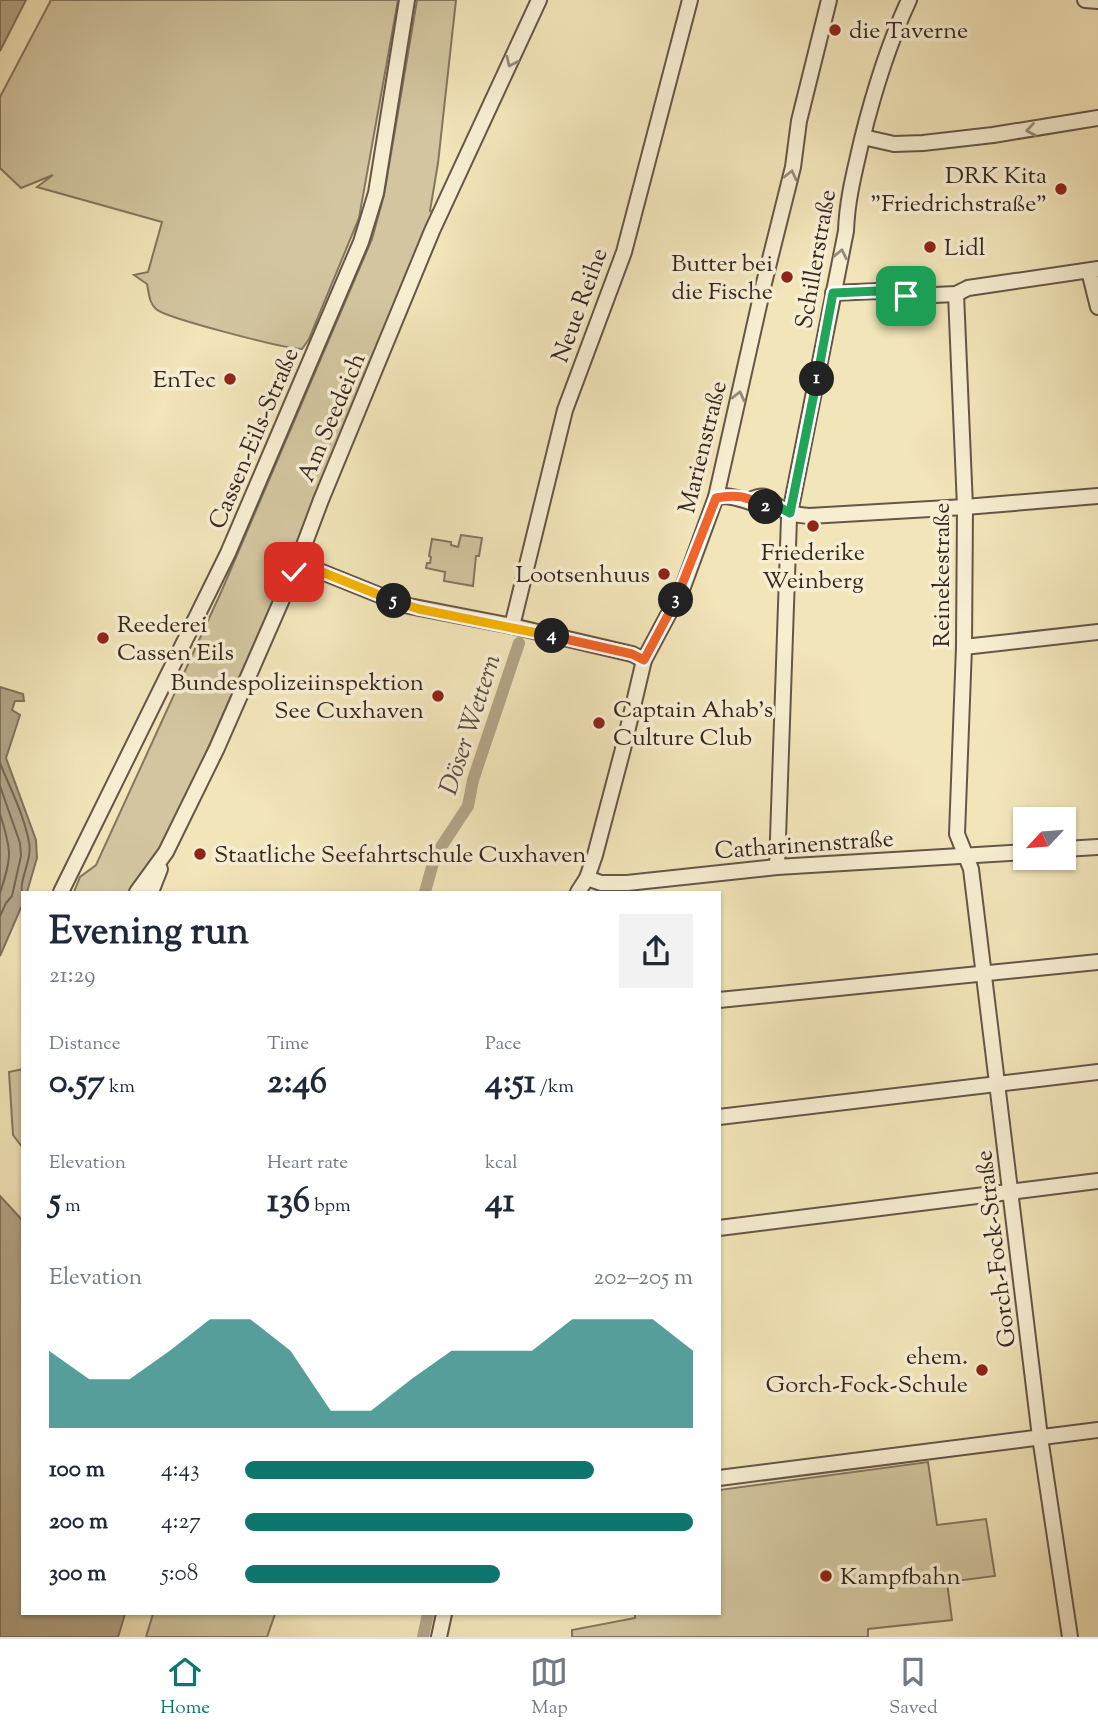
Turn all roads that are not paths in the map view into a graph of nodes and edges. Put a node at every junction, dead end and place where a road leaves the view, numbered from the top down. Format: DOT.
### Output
graph roads {
  1 [pos="407,0"];
  2 [pos="539,0"];
  3 [pos="690,0"];
  4 [pos="829,0"];
  5 [pos="909,0"];
  6 [pos="1085,0"];
  7 [pos="1098,1"];
  8 [pos="1098,118"];
  9 [pos="863,137"];
  10 [pos="1094,270"];
  11 [pos="833,293"];
  12 [pos="956,294"];
  13 [pos="1098,307"];
  14 [pos="1098,496"];
  15 [pos="716,498"];
  16 [pos="965,508"];
  17 [pos="784,510"];
  18 [pos="294,572"];
  19 [pos="512,626"];
  20 [pos="1098,632"];
  21 [pos="964,647"];
  22 [pos="644,660"];
  23 [pos="1098,847"];
  24 [pos="1076,848"];
  25 [pos="166,852"];
  26 [pos="1013,853"];
  27 [pos="964,856"];
  28 [pos="777,867"];
  29 [pos="587,878"];
  30 [pos="61,891"];
  31 [pos="138,891"];
  32 [pos="150,891"];
  33 [pos="579,891"];
  34 [pos="1098,962"];
  35 [pos="985,974"];
  36 [pos="721,1000"];
  37 [pos="1098,1072"];
  38 [pos="999,1083"];
  39 [pos="721,1117"];
  40 [pos="1098,1181"];
  41 [pos="1010,1192"];
  42 [pos="721,1228"];
  43 [pos="1098,1430"];
  44 [pos="1040,1437"];
  45 [pos="721,1478"];
  46 [pos="444,1615"];
  47 [pos="439,1637"];
  48 [pos="1070,1637"];
  1 -- 30 [label="street, Cassen-Eils-Straße"];
  2 -- 18 [label="street, Am Seedeich, one-way"];
  3 -- 19 [label="street, Neue Reihe"];
  15 -- 4 [label="street, Marienstraße, one-way"];
  5 -- 9 [label="street, Schillerstraße"];
  6 -- 7 [label="street"];
  8 -- 9 [label="street, one-way"];
  11 -- 9 [label="street, Schillerstraße, one-way"];
  10 -- 12 [label="street"];
  10 -- 13 [label="street"];
  11 -- 12 [label="street"];
  11 -- 17 [label="street, Schillerstraße"];
  12 -- 16 [label="street, Reinekestraße"];
  14 -- 16 [label="street"];
  15 -- 17 [label="street"];
  15 -- 22 [label="street, Marienstraße"];
  16 -- 17 [label="street"];
  16 -- 21 [label="street, Reinekestraße"];
  17 -- 28 [label="street, Schillerstraße"];
  18 -- 19 [label="street"];
  18 -- 25 [label="street, Am Seedeich"];
  19 -- 22 [label="street"];
  20 -- 21 [label="street"];
  21 -- 27 [label="street, Reinekestraße"];
  22 -- 29 [label="street, Marienstraße"];
  23 -- 24 [label="street"];
  25 -- 31 [label="street, Am Seedeich"];
  25 -- 32 [label="street, Am Seedeich"];
  26 -- 27 [label="street, Catharinenstraße"];
  27 -- 28 [label="street, Catharinenstraße"];
  27 -- 35 [label="street, Gorch-Fock-Straße"];
  28 -- 29 [label="street, Catharinenstraße"];
  29 -- 33 [label="street, Marienstraße"];
  34 -- 35 [label="street"];
  35 -- 36 [label="street"];
  35 -- 38 [label="street, Gorch-Fock-Straße"];
  37 -- 38 [label="street"];
  38 -- 39 [label="street"];
  38 -- 41 [label="street, Gorch-Fock-Straße"];
  40 -- 41 [label="street"];
  41 -- 42 [label="street"];
  41 -- 44 [label="street, Gorch-Fock-Straße"];
  43 -- 44 [label="street"];
  44 -- 45 [label="street"];
  44 -- 48 [label="street, Gorch-Fock-Straße"];
  46 -- 47 [label="street"];
}
